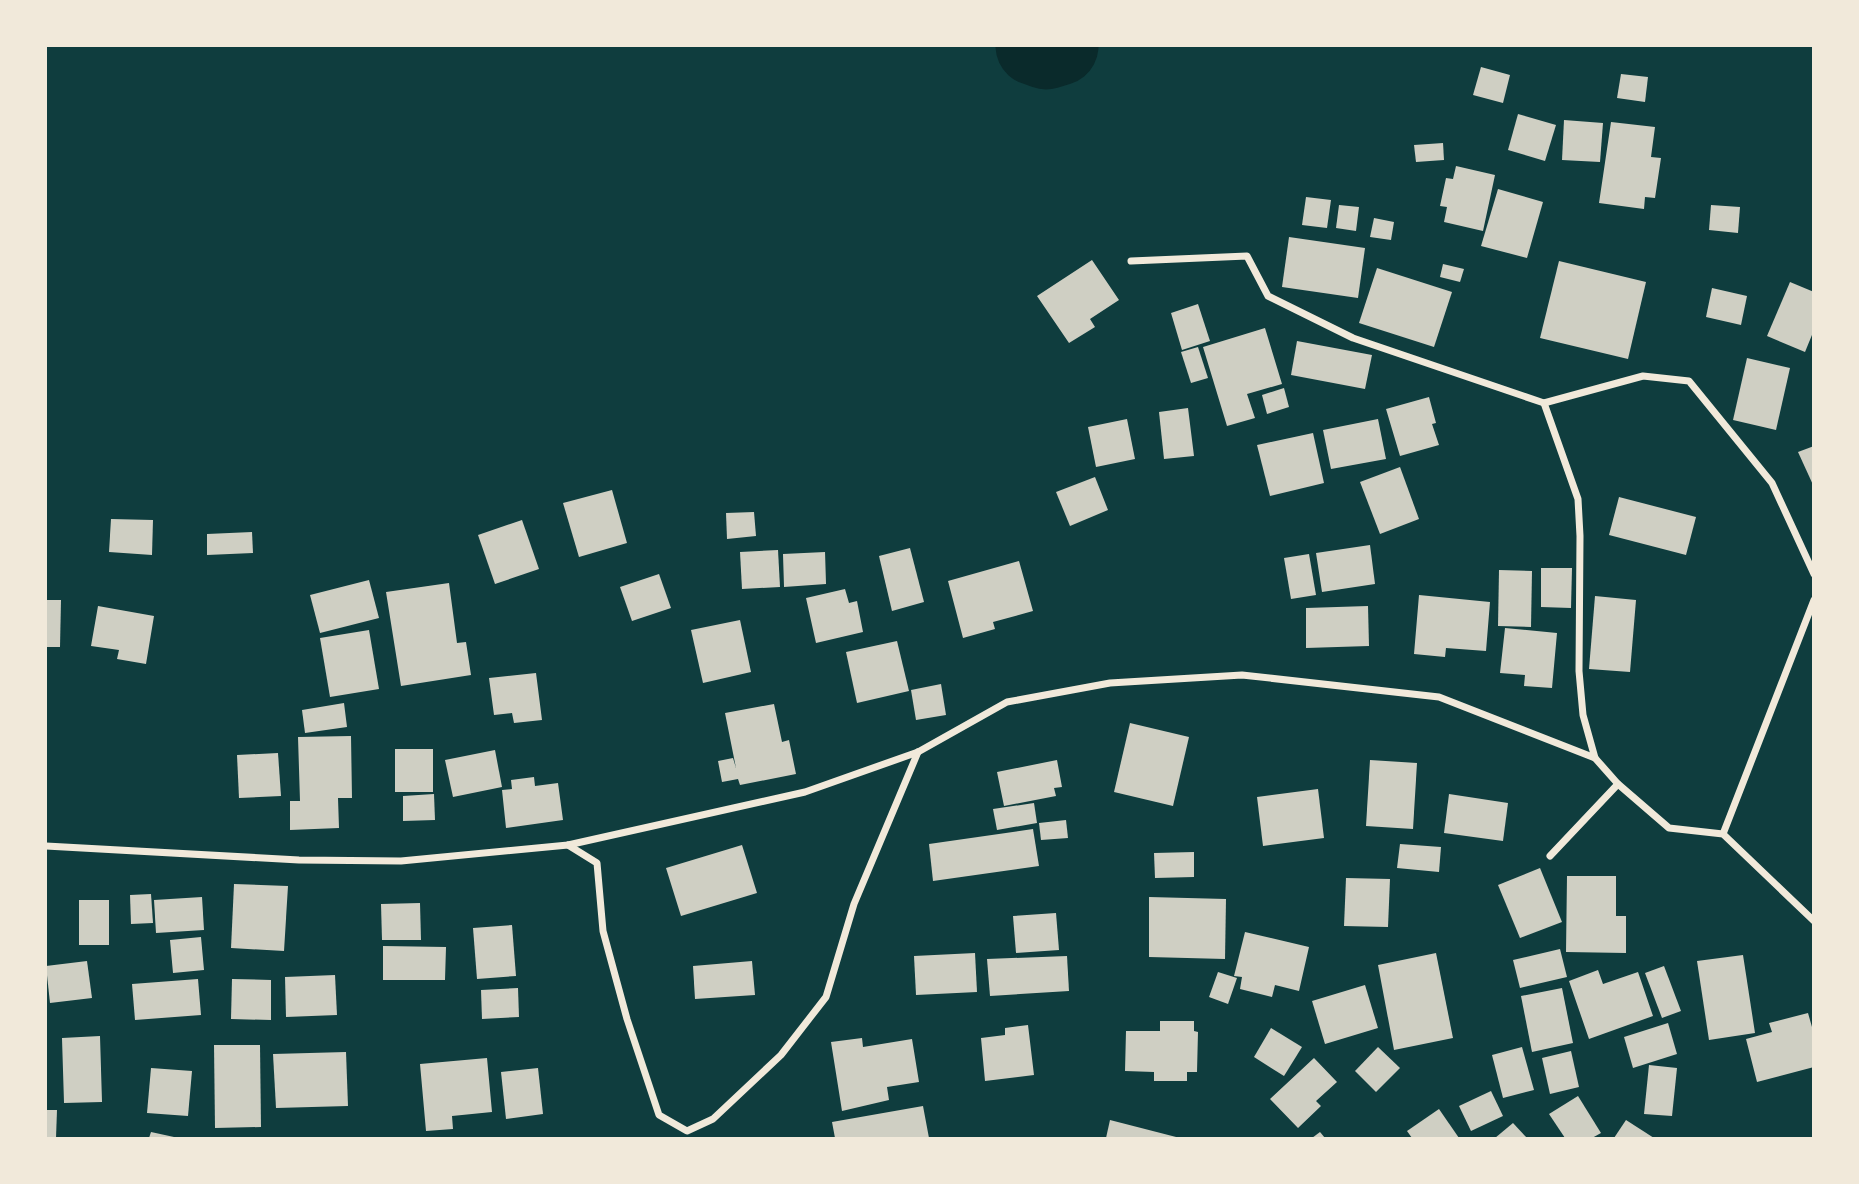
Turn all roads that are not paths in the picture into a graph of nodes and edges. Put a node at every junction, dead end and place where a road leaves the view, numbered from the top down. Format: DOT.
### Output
graph roads {
  1 [pos="1131,261"];
  2 [pos="1544,402"];
  3 [pos="1814,574"];
  4 [pos="1814,600"];
  5 [pos="918,752"];
  6 [pos="1595,758"];
  7 [pos="1618,784"];
  8 [pos="1723,834"];
  9 [pos="568,845"];
  10 [pos="46,846"];
  11 [pos="1550,856"];
  12 [pos="1814,921"];
  13 [pos="686,1135"];
  1 -- 2 [label="street"];
  2 -- 3 [label="street"];
  2 -- 6 [label="street"];
  4 -- 8 [label="street"];
  5 -- 6 [label="street"];
  5 -- 9 [label="street"];
  5 -- 13 [label="street"];
  6 -- 7 [label="street"];
  7 -- 8 [label="street"];
  7 -- 11 [label="street"];
  8 -- 12 [label="street"];
  9 -- 10 [label="street"];
  9 -- 13 [label="street"];
}
